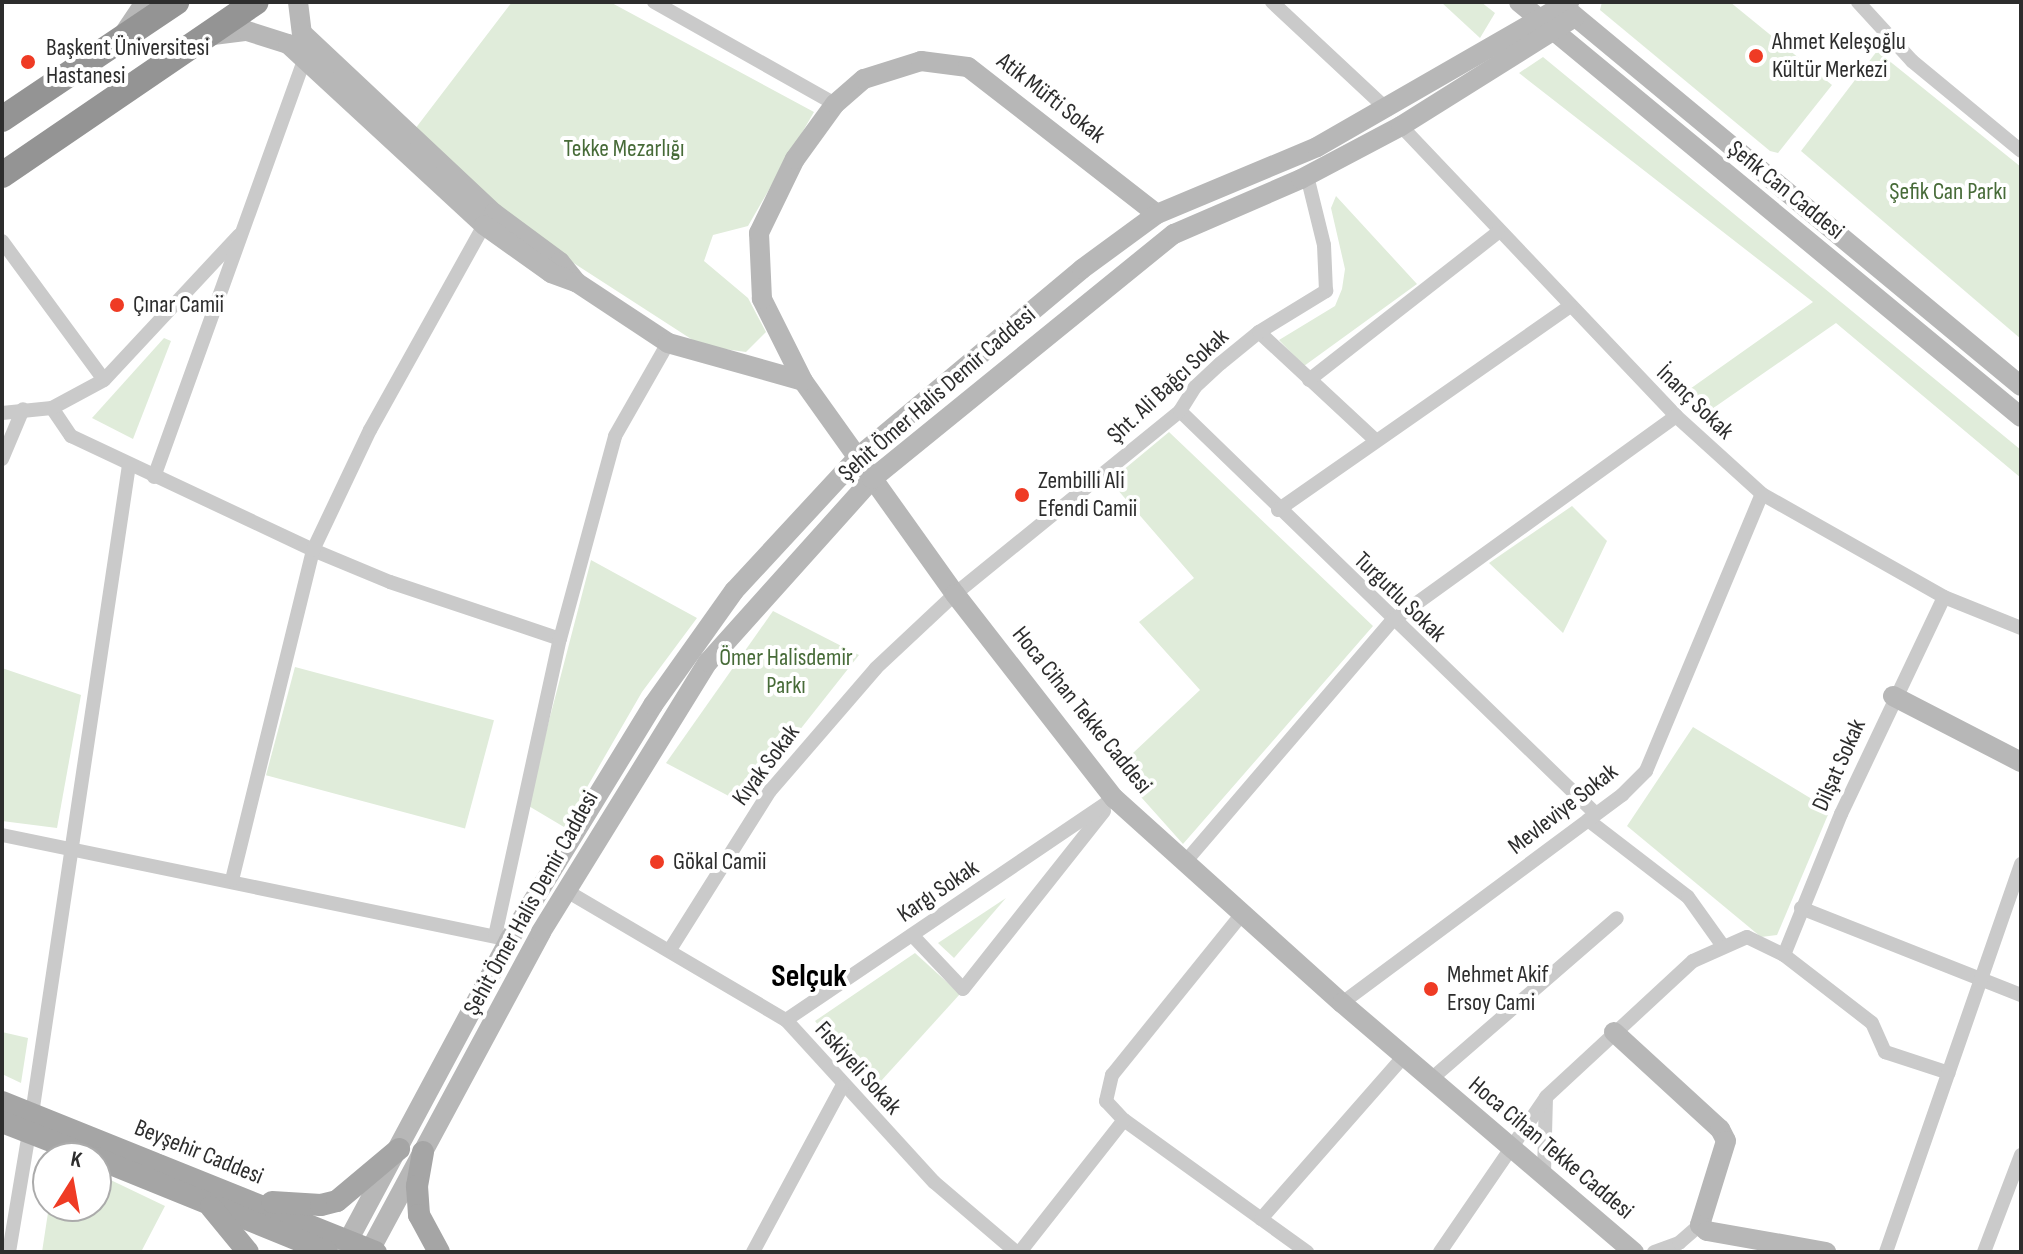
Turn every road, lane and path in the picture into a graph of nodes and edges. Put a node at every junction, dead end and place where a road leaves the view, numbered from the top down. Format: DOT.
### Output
graph roads {
  1 [pos="145,2"];
  2 [pos="176,2"];
  3 [pos="256,2"];
  4 [pos="298,2"];
  5 [pos="654,2"];
  6 [pos="1272,2"];
  7 [pos="1519,2"];
  8 [pos="1858,2"];
  9 [pos="1566,7"];
  10 [pos="1549,27"];
  11 [pos="119,41"];
  12 [pos="188,48"];
  13 [pos="305,58"];
  14 [pos="835,104"];
  15 [pos="1394,118"];
  16 [pos="2,119"];
  17 [pos="2021,151"];
  18 [pos="2,175"];
  19 [pos="1307,176"];
  20 [pos="1157,214"];
  21 [pos="484,225"];
  22 [pos="245,229"];
  23 [pos="1497,233"];
  24 [pos="2,241"];
  25 [pos="576,282"];
  26 [pos="1570,306"];
  27 [pos="1259,332"];
  28 [pos="668,343"];
  29 [pos="104,380"];
  30 [pos="1309,380"];
  31 [pos="803,381"];
  32 [pos="2021,386"];
  33 [pos="52,408"];
  34 [pos="23,409"];
  35 [pos="1180,411"];
  36 [pos="2,413"];
  37 [pos="1676,416"];
  38 [pos="2021,417"];
  39 [pos="1374,439"];
  40 [pos="858,457"];
  41 [pos="2,459"];
  42 [pos="129,465"];
  43 [pos="154,477"];
  44 [pos="872,479"];
  45 [pos="1762,494"];
  46 [pos="1278,510"];
  47 [pos="313,550"];
  48 [pos="955,594"];
  49 [pos="1944,597"];
  50 [pos="1392,621"];
  51 [pos="2021,628"];
  52 [pos="560,639"];
  53 [pos="1893,696"];
  54 [pos="2021,762"];
  55 [pos="1114,798"];
  56 [pos="1591,816"];
  57 [pos="2,835"];
  58 [pos="71,847"];
  59 [pos="1186,861"];
  60 [pos="2021,864"];
  61 [pos="232,880"];
  62 [pos="565,890"];
  63 [pos="1801,908"];
  64 [pos="1242,914"];
  65 [pos="1617,918"];
  66 [pos="912,935"];
  67 [pos="502,938"];
  68 [pos="1723,946"];
  69 [pos="671,948"];
  70 [pos="1784,955"];
  71 [pos="1981,981"];
  72 [pos="2021,995"];
  73 [pos="1342,1003"];
  74 [pos="786,1020"];
  75 [pos="1614,1032"];
  76 [pos="1404,1056"];
  77 [pos="1949,1073"];
  78 [pos="1430,1080"];
  79 [pos="842,1087"];
  80 [pos="1546,1097"];
  81 [pos="2,1102"];
  82 [pos="1124,1120"];
  83 [pos="2,1122"];
  84 [pos="30,1124"];
  85 [pos="65,1142"];
  86 [pos="1513,1147"];
  87 [pos="399,1149"];
  88 [pos="423,1152"];
  89 [pos="2021,1155"];
  90 [pos="112,1164"];
  91 [pos="1544,1173"];
  92 [pos="202,1198"];
  93 [pos="256,1203"];
  94 [pos="1261,1219"];
  95 [pos="1700,1225"];
  96 [pos="345,1246"];
  97 [pos="372,1251"];
  98 [pos="9,1252"];
  99 [pos="248,1252"];
  100 [pos="327,1252"];
  101 [pos="439,1252"];
  102 [pos="753,1252"];
  103 [pos="1018,1252"];
  104 [pos="1307,1252"];
  105 [pos="1440,1252"];
  106 [pos="1634,1252"];
  107 [pos="1654,1252"];
  108 [pos="1826,1252"];
  109 [pos="1886,1252"];
  110 [pos="1984,1252"];
  1 -- 11 [label="main road"];
  2 -- 11 [label="highway"];
  3 -- 12 [label="highway"];
  4 -- 25 [label="main road"];
  5 -- 14 [label="street"];
  6 -- 15 [label="street, İnanç Sokak"];
  7 -- 10 [label="main road, Şefik Can Caddesi"];
  8 -- 17 [label="street"];
  9 -- 10 [label="main road, Şehit Ömer Halis Demir Caddesi"];
  9 -- 32 [label="main road, Şefik Can Caddesi"];
  10 -- 15 [label="main road, Şehit Ömer Halis Demir Caddesi"];
  10 -- 38 [label="main road, Şefik Can Caddesi"];
  11 -- 16 [label="highway"];
  12 -- 13 [label="main road"];
  12 -- 18 [label="highway"];
  13 -- 21 [label="main road"];
  13 -- 22 [label="street"];
  14 -- 20 [label="main road, Atik Müfti Sokak"];
  14 -- 31 [label="main road, Atik Müfti Sokak"];
  15 -- 19 [label="main road, Şehit Ömer Halis Demir Caddesi"];
  15 -- 20 [label="main road, Şehit Ömer Halis Demir Caddesi"];
  15 -- 23 [label="street, İnanç Sokak"];
  19 -- 27 [label="street, Şht. Ali Bağcı Sokak"];
  19 -- 44 [label="main road, Şehit Ömer Halis Demir Caddesi"];
  20 -- 40 [label="main road, Şehit Ömer Halis Demir Caddesi"];
  21 -- 25 [label="main road"];
  21 -- 47 [label="street"];
  22 -- 29 [label="street"];
  22 -- 43 [label="street"];
  23 -- 26 [label="street, İnanç Sokak"];
  23 -- 30 [label="street"];
  24 -- 29 [label="street"];
  25 -- 28 [label="main road"];
  26 -- 37 [label="street, İnanç Sokak"];
  26 -- 39 [label="street"];
  27 -- 30 [label="street"];
  27 -- 35 [label="street, Şht. Ali Bağcı Sokak"];
  28 -- 31 [label="main road"];
  28 -- 52 [label="street"];
  29 -- 33 [label="street"];
  30 -- 39 [label="street"];
  31 -- 40 [label="main road, Hoca Cihan Tekke Caddesi"];
  33 -- 34 [label="street"];
  33 -- 42 [label="street"];
  34 -- 36 [label="street"];
  34 -- 41 [label="street"];
  35 -- 46 [label="street, Turgutlu Sokak"];
  35 -- 48 [label="street, Şht. Ali Bağcı Sokak"];
  37 -- 45 [label="street, İnanç Sokak"];
  37 -- 50 [label="street"];
  39 -- 46 [label="street"];
  40 -- 44 [label="main road, Hoca Cihan Tekke Caddesi"];
  40 -- 67 [label="main road, Şehit Ömer Halis Demir Caddesi"];
  42 -- 43 [label="street"];
  42 -- 58 [label="street"];
  43 -- 47 [label="street"];
  44 -- 48 [label="main road, Hoca Cihan Tekke Caddesi"];
  44 -- 62 [label="main road, Şehit Ömer Halis Demir Caddesi"];
  45 -- 49 [label="street, İnanç Sokak"];
  45 -- 56 [label="street, Mevleviye Sokak"];
  46 -- 50 [label="street, Turgutlu Sokak"];
  47 -- 52 [label="street"];
  47 -- 61 [label="street"];
  48 -- 55 [label="main road, Hoca Cihan Tekke Caddesi"];
  48 -- 69 [label="street, Kıyak Sokak"];
  49 -- 51 [label="street, İnanç Sokak"];
  49 -- 53 [label="street, Dilşat Sokak"];
  50 -- 56 [label="street, Turgutlu Sokak"];
  50 -- 59 [label="street"];
  52 -- 67 [label="street"];
  53 -- 54 [label="main road"];
  53 -- 63 [label="street, Dilşat Sokak"];
  55 -- 59 [label="main road, Hoca Cihan Tekke Caddesi"];
  55 -- 66 [label="street, Kargı Sokak"];
  55 -- 66 [label="street"];
  56 -- 68 [label="street, Turgutlu Sokak"];
  56 -- 73 [label="street, Mevleviye Sokak"];
  57 -- 58 [label="street"];
  58 -- 61 [label="street"];
  58 -- 84 [label="street"];
  59 -- 64 [label="main road, Hoca Cihan Tekke Caddesi"];
  60 -- 71 [label="street"];
  61 -- 67 [label="street"];
  62 -- 69 [label="street, Fıskiyeli Sokak"];
  62 -- 88 [label="main road, Şehit Ömer Halis Demir Caddesi"];
  63 -- 70 [label="street, Dilşat Sokak"];
  63 -- 71 [label="street"];
  64 -- 73 [label="main road, Hoca Cihan Tekke Caddesi"];
  64 -- 82 [label="street"];
  65 -- 78 [label="street"];
  66 -- 74 [label="street, Kargı Sokak"];
  67 -- 87 [label="main road, Şehit Ömer Halis Demir Caddesi"];
  68 -- 70 [label="street"];
  68 -- 75 [label="street"];
  69 -- 74 [label="street, Fıskiyeli Sokak"];
  70 -- 77 [label="street"];
  71 -- 72 [label="street"];
  71 -- 77 [label="street"];
  73 -- 76 [label="main road, Hoca Cihan Tekke Caddesi"];
  74 -- 79 [label="street, Fıskiyeli Sokak"];
  75 -- 80 [label="street"];
  75 -- 95 [label="main road"];
  76 -- 78 [label="main road, Hoca Cihan Tekke Caddesi"];
  76 -- 94 [label="street"];
  77 -- 109 [label="street"];
  78 -- 86 [label="main road, Hoca Cihan Tekke Caddesi"];
  79 -- 102 [label="street"];
  79 -- 103 [label="street, Fıskiyeli Sokak"];
  80 -- 86 [label="street"];
  80 -- 91 [label="street"];
  81 -- 84 [label="main road, Beyşehir Caddesi"];
  82 -- 94 [label="street"];
  82 -- 103 [label="street"];
  83 -- 84 [label="main road, Beyşehir Caddesi"];
  84 -- 85 [label="main road, Beyşehir Caddesi"];
  84 -- 93 [label="main road, Beyşehir Caddesi"];
  84 -- 98 [label="street"];
  86 -- 91 [label="main road, Hoca Cihan Tekke Caddesi"];
  86 -- 105 [label="street"];
  87 -- 93 [label="main road"];
  87 -- 96 [label="main road, Şehit Ömer Halis Demir Caddesi"];
  88 -- 97 [label="main road, Şehit Ömer Halis Demir Caddesi"];
  88 -- 101 [label="main road"];
  89 -- 110 [label="street"];
  90 -- 92 [label="main road, Beyşehir Caddesi"];
  91 -- 106 [label="main road, Hoca Cihan Tekke Caddesi"];
  92 -- 99 [label="main road"];
  92 -- 100 [label="main road, Beyşehir Caddesi"];
  93 -- 96 [label="main road, Beyşehir Caddesi"];
  94 -- 104 [label="street"];
  95 -- 107 [label="street"];
  95 -- 108 [label="main road"];
  96 -- 97 [label="main road, Beyşehir Caddesi"];
}
